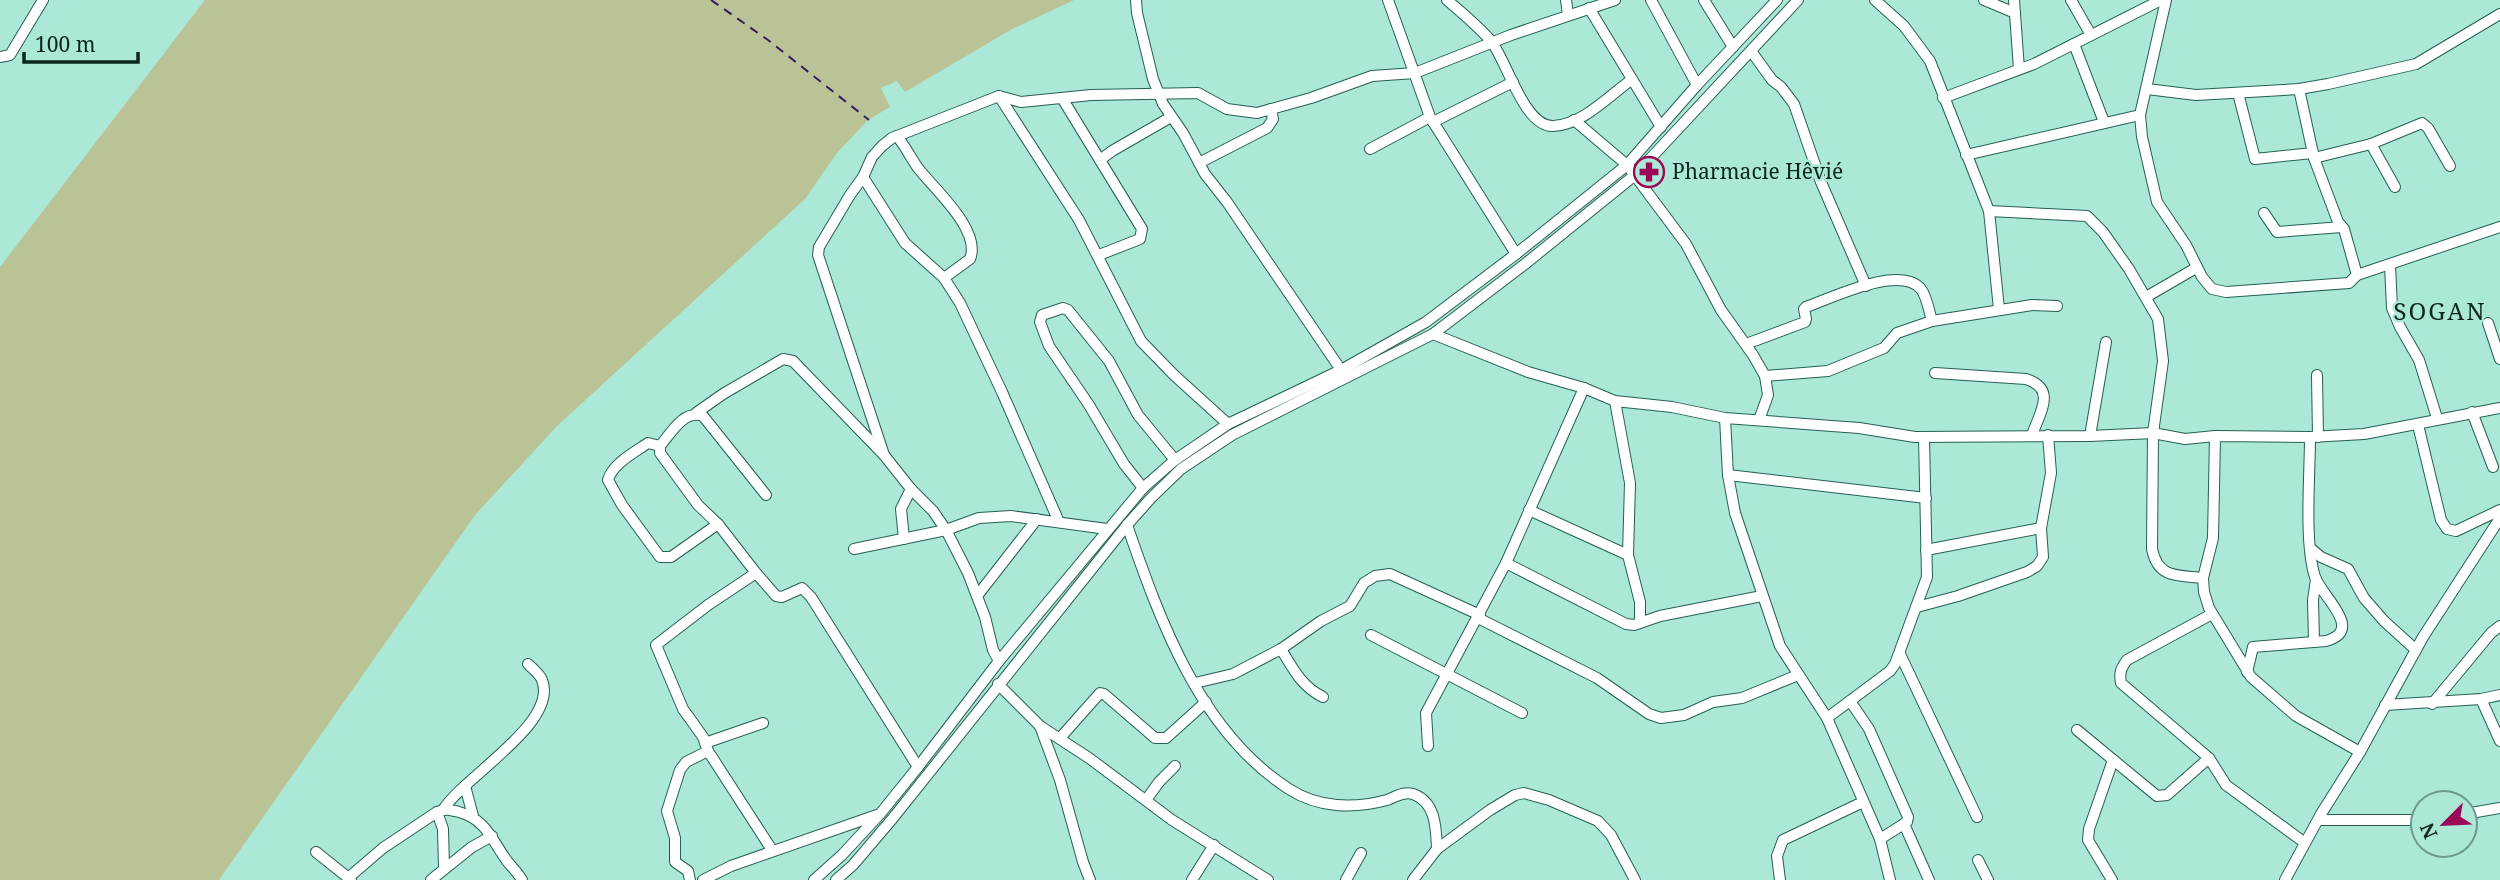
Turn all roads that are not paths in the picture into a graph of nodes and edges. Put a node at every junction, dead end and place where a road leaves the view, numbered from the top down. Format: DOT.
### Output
graph roads {
  1 [pos="43,0"];
  2 [pos="1136,0"];
  3 [pos="1388,0"];
  4 [pos="1447,0"];
  5 [pos="1566,0"];
  6 [pos="1615,0"];
  7 [pos="1651,0"];
  8 [pos="1704,0"];
  9 [pos="1777,0"];
  10 [pos="1798,0"];
  11 [pos="1875,0"];
  12 [pos="1984,0"];
  13 [pos="2014,0"];
  14 [pos="2071,0"];
  15 [pos="2163,0"];
  16 [pos="1589,8"];
  17 [pos="2015,13"];
  18 [pos="2500,14"];
  19 [pos="1568,15"];
  20 [pos="2091,35"];
  21 [pos="1492,43"];
  22 [pos="2074,44"];
  23 [pos="1734,47"];
  24 [pos="1751,51"];
  25 [pos="0,57"];
  26 [pos="2019,69"];
  27 [pos="1415,73"];
  28 [pos="1631,80"];
  29 [pos="1513,82"];
  30 [pos="1697,85"];
  31 [pos="2147,89"];
  32 [pos="2299,89"];
  33 [pos="1157,93"];
  34 [pos="2238,93"];
  35 [pos="999,96"];
  36 [pos="1062,98"];
  37 [pos="1943,98"];
  38 [pos="1271,110"];
  39 [pos="2140,115"];
  40 [pos="1171,117"];
  41 [pos="1432,120"];
  42 [pos="1574,120"];
  43 [pos="2104,122"];
  44 [pos="1661,127"];
  45 [pos="897,136"];
  46 [pos="2371,144"];
  47 [pos="1370,149"];
  48 [pos="1966,155"];
  49 [pos="2314,156"];
  50 [pos="1100,160"];
  51 [pos="1199,163"];
  52 [pos="1627,165"];
  53 [pos="2449,166"];
  54 [pos="1635,175"];
  55 [pos="863,177"];
  56 [pos="2395,187"];
  57 [pos="1989,211"];
  58 [pos="2264,213"];
  59 [pos="2343,227"];
  60 [pos="2500,227"];
  61 [pos="1516,254"];
  62 [pos="1099,255"];
  63 [pos="2390,265"];
  64 [pos="2196,268"];
  65 [pos="2357,275"];
  66 [pos="944,278"];
  67 [pos="1866,286"];
  68 [pos="2146,297"];
  69 [pos="2057,306"];
  70 [pos="1999,309"];
  71 [pos="1932,321"];
  72 [pos="2488,323"];
  73 [pos="1433,334"];
  74 [pos="2106,342"];
  75 [pos="1746,344"];
  76 [pos="2500,359"];
  77 [pos="1341,370"];
  78 [pos="1935,373"];
  79 [pos="2317,375"];
  80 [pos="1765,376"];
  81 [pos="1584,388"];
  82 [pos="1615,401"];
  83 [pos="2500,408"];
  84 [pos="2472,412"];
  85 [pos="696,413"];
  86 [pos="1725,418"];
  87 [pos="2437,418"];
  88 [pos="1759,420"];
  89 [pos="1228,424"];
  90 [pos="2418,425"];
  91 [pos="2153,433"];
  92 [pos="2032,435"];
  93 [pos="2048,435"];
  94 [pos="2090,436"];
  95 [pos="2215,436"];
  96 [pos="1924,437"];
  97 [pos="2314,437"];
  98 [pos="660,446"];
  99 [pos="884,454"];
  100 [pos="1175,460"];
  101 [pos="2493,467"];
  102 [pos="1728,475"];
  103 [pos="1143,488"];
  104 [pos="911,489"];
  105 [pos="766,495"];
  106 [pos="1926,498"];
  107 [pos="1529,510"];
  108 [pos="2500,510"];
  109 [pos="2500,518"];
  110 [pos="1037,519"];
  111 [pos="1059,522"];
  112 [pos="718,524"];
  113 [pos="1127,525"];
  114 [pos="2041,528"];
  115 [pos="1107,529"];
  116 [pos="946,530"];
  117 [pos="904,539"];
  118 [pos="2310,548"];
  119 [pos="854,549"];
  120 [pos="1926,550"];
  121 [pos="1628,555"];
  122 [pos="1506,563"];
  123 [pos="756,573"];
  124 [pos="2203,578"];
  125 [pos="2316,579"];
  126 [pos="977,596"];
  127 [pos="1762,596"];
  128 [pos="1917,607"];
  129 [pos="2212,614"];
  130 [pos="1479,617"];
  131 [pos="1640,623"];
  132 [pos="2500,626"];
  133 [pos="1371,635"];
  134 [pos="2314,642"];
  135 [pos="1281,649"];
  136 [pos="2416,650"];
  137 [pos="1900,654"];
  138 [pos="999,661"];
  139 [pos="528,664"];
  140 [pos="1447,672"];
  141 [pos="2247,672"];
  142 [pos="1798,675"];
  143 [pos="1195,683"];
  144 [pos="998,684"];
  145 [pos="2500,695"];
  146 [pos="1323,697"];
  147 [pos="2481,699"];
  148 [pos="1850,701"];
  149 [pos="1206,702"];
  150 [pos="2432,704"];
  151 [pos="2385,705"];
  152 [pos="1522,713"];
  153 [pos="1827,718"];
  154 [pos="764,723"];
  155 [pos="1040,726"];
  156 [pos="2077,730"];
  157 [pos="1060,738"];
  158 [pos="2500,741"];
  159 [pos="1428,746"];
  160 [pos="706,747"];
  161 [pos="2360,752"];
  162 [pos="2209,758"];
  163 [pos="2113,760"];
  164 [pos="1175,766"];
  165 [pos="918,768"];
  166 [pos="465,786"];
  167 [pos="1146,800"];
  168 [pos="1863,802"];
  169 [pos="2500,808"];
  170 [pos="440,811"];
  171 [pos="2479,812"];
  172 [pos="880,814"];
  173 [pos="473,816"];
  174 [pos="1977,817"];
  175 [pos="2318,820"];
  176 [pos="2409,820"];
  177 [pos="482,824"];
  178 [pos="1904,824"];
  179 [pos="492,836"];
  180 [pos="1880,839"];
  181 [pos="2305,843"];
  182 [pos="1214,845"];
  183 [pos="472,847"];
  184 [pos="1437,849"];
  185 [pos="772,850"];
  186 [pos="316,852"];
  187 [pos="1361,853"];
  188 [pos="1978,860"];
  189 [pos="444,869"];
  190 [pos="349,879"];
  191 [pos="431,880"];
  192 [pos="523,880"];
  193 [pos="690,880"];
  194 [pos="703,880"];
  195 [pos="814,880"];
  196 [pos="836,880"];
  197 [pos="1090,880"];
  198 [pos="1192,880"];
  199 [pos="1265,880"];
  200 [pos="1346,880"];
  201 [pos="1413,880"];
  202 [pos="1635,880"];
  203 [pos="1780,880"];
  204 [pos="1891,880"];
  205 [pos="1929,880"];
  206 [pos="1988,880"];
  207 [pos="2112,880"];
  208 [pos="2285,880"];
  1 -- 25 [label="street"];
  2 -- 33 [label="street"];
  3 -- 27 [label="street"];
  4 -- 21 [label="street"];
  5 -- 19 [label="street"];
  6 -- 16 [label="street"];
  7 -- 30 [label="street"];
  8 -- 23 [label="street"];
  9 -- 23 [label="street"];
  10 -- 24 [label="street"];
  11 -- 37 [label="street"];
  12 -- 17 [label="street"];
  13 -- 17 [label="street"];
  14 -- 20 [label="street"];
  15 -- 20 [label="street"];
  15 -- 31 [label="street"];
  16 -- 19 [label="street"];
  16 -- 28 [label="street"];
  17 -- 26 [label="street"];
  18 -- 32 [label="street"];
  19 -- 21 [label="street"];
  20 -- 22 [label="street"];
  21 -- 27 [label="street"];
  21 -- 29 [label="street"];
  22 -- 26 [label="street"];
  22 -- 43 [label="street"];
  23 -- 30 [label="street"];
  24 -- 54 [label="street"];
  24 -- 67 [label="street"];
  26 -- 37 [label="street"];
  27 -- 38 [label="street"];
  27 -- 41 [label="street"];
  28 -- 42 [label="street"];
  28 -- 44 [label="street"];
  29 -- 41 [label="street"];
  29 -- 42 [label="street"];
  30 -- 44 [label="street"];
  31 -- 34 [label="street"];
  31 -- 39 [label="street"];
  32 -- 34 [label="street"];
  32 -- 49 [label="street"];
  33 -- 36 [label="street"];
  33 -- 38 [label="street"];
  33 -- 40 [label="street"];
  34 -- 49 [label="street"];
  35 -- 36 [label="street"];
  35 -- 45 [label="street"];
  35 -- 62 [label="street"];
  36 -- 50 [label="street"];
  37 -- 48 [label="street"];
  38 -- 51 [label="street"];
  39 -- 43 [label="street"];
  39 -- 64 [label="street"];
  40 -- 50 [label="street"];
  40 -- 51 [label="street"];
  41 -- 47 [label="street"];
  41 -- 61 [label="street"];
  42 -- 52 [label="street"];
  43 -- 48 [label="street"];
  44 -- 52 [label="street"];
  45 -- 55 [label="street"];
  45 -- 66 [label="street"];
  46 -- 49 [label="street"];
  46 -- 53 [label="street"];
  46 -- 56 [label="street"];
  48 -- 57 [label="street"];
  49 -- 59 [label="street"];
  50 -- 62 [label="street"];
  51 -- 77 [label="street"];
  52 -- 54 [label="street"];
  52 -- 61 [label="street"];
  54 -- 73 [label="street"];
  54 -- 75 [label="street"];
  55 -- 66 [label="street"];
  55 -- 99 [label="street"];
  57 -- 68 [label="street"];
  57 -- 70 [label="street"];
  58 -- 59 [label="street"];
  59 -- 65 [label="street"];
  60 -- 63 [label="street"];
  61 -- 77 [label="street"];
  62 -- 89 [label="street"];
  63 -- 65 [label="street"];
  63 -- 87 [label="street"];
  64 -- 65 [label="street"];
  64 -- 68 [label="street"];
  66 -- 111 [label="street"];
  67 -- 71 [label="street"];
  67 -- 75 [label="street"];
  68 -- 91 [label="street"];
  69 -- 70 [label="street"];
  70 -- 71 [label="street"];
  71 -- 80 [label="street"];
  72 -- 76 [label="street"];
  73 -- 81 [label="street"];
  73 -- 113 [label="street"];
  74 -- 94 [label="street"];
  75 -- 80 [label="street"];
  77 -- 89 [label="street"];
  78 -- 92 [label="street"];
  79 -- 97 [label="street"];
  80 -- 88 [label="street"];
  81 -- 82 [label="street"];
  81 -- 107 [label="street"];
  82 -- 86 [label="street"];
  82 -- 121 [label="street"];
  83 -- 84 [label="street"];
  84 -- 87 [label="street"];
  84 -- 101 [label="street"];
  85 -- 98 [label="street"];
  85 -- 99 [label="street"];
  85 -- 105 [label="street"];
  86 -- 88 [label="street"];
  86 -- 102 [label="street"];
  87 -- 90 [label="street"];
  88 -- 96 [label="street"];
  89 -- 100 [label="street"];
  90 -- 97 [label="street"];
  90 -- 108 [label="street"];
  91 -- 94 [label="street"];
  91 -- 95 [label="street"];
  91 -- 124 [label="street"];
  92 -- 93 [label="street"];
  92 -- 96 [label="street"];
  93 -- 94 [label="street"];
  93 -- 114 [label="street"];
  95 -- 97 [label="street"];
  95 -- 124 [label="street"];
  96 -- 106 [label="street"];
  97 -- 118 [label="street"];
  98 -- 112 [label="street"];
  98 -- 112 [label="street"];
  99 -- 104 [label="street"];
  100 -- 103 [label="street"];
  100 -- 103 [label="street"];
  102 -- 106 [label="street"];
  102 -- 127 [label="street"];
  103 -- 115 [label="street"];
  104 -- 116 [label="street"];
  104 -- 117 [label="street"];
  106 -- 120 [label="street"];
  107 -- 121 [label="street"];
  107 -- 122 [label="street"];
  109 -- 136 [label="street"];
  110 -- 111 [label="street"];
  110 -- 116 [label="street"];
  110 -- 126 [label="street"];
  111 -- 115 [label="street"];
  112 -- 123 [label="street"];
  113 -- 143 [label="street"];
  113 -- 144 [label="street"];
  114 -- 120 [label="street"];
  114 -- 128 [label="street"];
  115 -- 138 [label="street"];
  116 -- 117 [label="street"];
  116 -- 126 [label="street"];
  117 -- 119 [label="street"];
  118 -- 125 [label="street"];
  118 -- 136 [label="street"];
  120 -- 128 [label="street"];
  121 -- 131 [label="street"];
  122 -- 130 [label="street"];
  122 -- 131 [label="street"];
  123 -- 160 [label="street"];
  123 -- 165 [label="street"];
  124 -- 129 [label="street"];
  125 -- 134 [label="street"];
  125 -- 134 [label="street"];
  126 -- 138 [label="street"];
  127 -- 131 [label="street"];
  127 -- 142 [label="street"];
  128 -- 137 [label="street"];
  129 -- 141 [label="street"];
  129 -- 162 [label="street"];
  130 -- 135 [label="street"];
  130 -- 140 [label="street"];
  130 -- 142 [label="street"];
  132 -- 150 [label="street"];
  133 -- 140 [label="street"];
  134 -- 141 [label="street"];
  135 -- 143 [label="street"];
  135 -- 146 [label="street"];
  136 -- 151 [label="street"];
  137 -- 148 [label="street"];
  137 -- 174 [label="street"];
  138 -- 165 [label="street"];
  139 -- 166 [label="street"];
  140 -- 152 [label="street"];
  140 -- 159 [label="street"];
  141 -- 161 [label="street"];
  142 -- 153 [label="street"];
  143 -- 149 [label="street"];
  144 -- 155 [label="street"];
  144 -- 196 [label="street"];
  145 -- 147 [label="street"];
  147 -- 150 [label="street"];
  147 -- 158 [label="street"];
  148 -- 153 [label="street"];
  148 -- 178 [label="street"];
  149 -- 157 [label="street"];
  149 -- 184 [label="street"];
  150 -- 151 [label="street"];
  151 -- 161 [label="street"];
  153 -- 168 [label="street"];
  154 -- 160 [label="street"];
  155 -- 157 [label="street"];
  155 -- 197 [label="street"];
  156 -- 163 [label="street"];
  157 -- 167 [label="street"];
  160 -- 185 [label="street"];
  160 -- 193 [label="street"];
  161 -- 175 [label="street"];
  162 -- 163 [label="street"];
  162 -- 181 [label="street"];
  163 -- 207 [label="street"];
  164 -- 167 [label="street"];
  165 -- 172 [label="street"];
  166 -- 170 [label="street"];
  166 -- 173 [label="street"];
  167 -- 182 [label="street"];
  168 -- 180 [label="street"];
  168 -- 203 [label="street"];
  169 -- 171 [label="street"];
  170 -- 173 [label="street"];
  170 -- 189 [label="street"];
  170 -- 190 [label="street"];
  172 -- 185 [label="street"];
  172 -- 195 [label="street"];
  173 -- 177 [label="street"];
  175 -- 176 [label="street"];
  175 -- 181 [label="street"];
  177 -- 179 [label="street"];
  177 -- 183 [label="street"];
  178 -- 180 [label="street"];
  178 -- 205 [label="street"];
  179 -- 183 [label="street"];
  179 -- 192 [label="street"];
  180 -- 204 [label="street"];
  181 -- 208 [label="street"];
  182 -- 198 [label="street"];
  182 -- 199 [label="street"];
  183 -- 189 [label="street"];
  184 -- 201 [label="street"];
  184 -- 202 [label="street"];
  185 -- 194 [label="street"];
  186 -- 190 [label="street"];
  187 -- 200 [label="street"];
  188 -- 206 [label="street"];
  189 -- 191 [label="street"];
}
